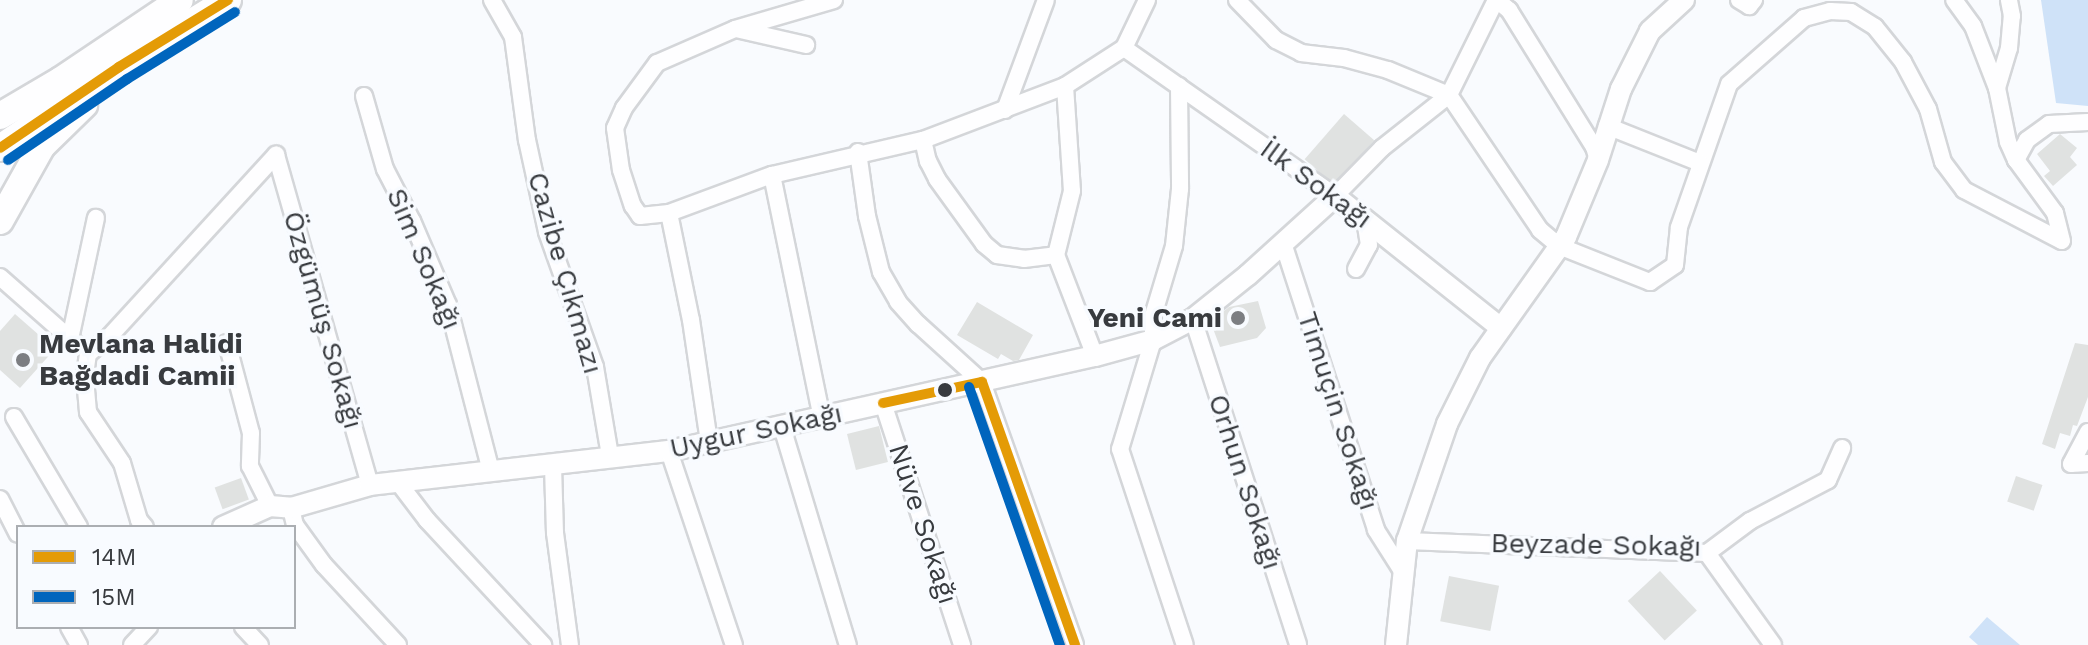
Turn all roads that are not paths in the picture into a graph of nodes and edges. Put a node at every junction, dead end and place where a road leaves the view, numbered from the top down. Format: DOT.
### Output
graph roads {
  1 [pos="180,0"];
  2 [pos="228,0"];
  3 [pos="492,0"];
  4 [pos="834,0"];
  5 [pos="1046,0"];
  6 [pos="1147,0"];
  7 [pos="1237,0"];
  8 [pos="1496,0"];
  9 [pos="1684,0"];
  10 [pos="1739,0"];
  11 [pos="1754,0"];
  12 [pos="1954,0"];
  13 [pos="2009,0"];
  14 [pos="735,29"];
  15 [pos="806,45"];
  16 [pos="1124,48"];
  17 [pos="119,67"];
  18 [pos="1065,86"];
  19 [pos="1179,86"];
  20 [pos="1997,88"];
  21 [pos="1449,95"];
  22 [pos="364,96"];
  23 [pos="1005,110"];
  24 [pos="0,116"];
  25 [pos="2088,122"];
  26 [pos="1607,126"];
  27 [pos="923,140"];
  28 [pos="0,148"];
  29 [pos="858,152"];
  30 [pos="1598,160"];
  31 [pos="2016,160"];
  32 [pos="1700,163"];
  33 [pos="772,175"];
  34 [pos="1335,196"];
  35 [pos="669,213"];
  36 [pos="96,218"];
  37 [pos="1365,219"];
  38 [pos="0,221"];
  39 [pos="1283,243"];
  40 [pos="1559,246"];
  41 [pos="1056,255"];
  42 [pos="1356,269"];
  43 [pos="1,279"];
  44 [pos="1193,319"];
  45 [pos="1501,328"];
  46 [pos="70,339"];
  47 [pos="1153,340"];
  48 [pos="227,343"];
  49 [pos="88,354"];
  50 [pos="1095,356"];
  51 [pos="982,382"];
  52 [pos="883,403"];
  53 [pos="14,417"];
  54 [pos="822,418"];
  55 [pos="782,427"];
  56 [pos="2088,432"];
  57 [pos="709,442"];
  58 [pos="1842,448"];
  59 [pos="669,451"];
  60 [pos="610,456"];
  61 [pos="2088,463"];
  62 [pos="553,466"];
  63 [pos="491,471"];
  64 [pos="398,482"];
  65 [pos="370,485"];
  66 [pos="0,499"];
  67 [pos="270,506"];
  68 [pos="291,508"];
  69 [pos="78,525"];
  70 [pos="143,525"];
  71 [pos="227,525"];
  72 [pos="295,525"];
  73 [pos="296,526"];
  74 [pos="16,530"];
  75 [pos="1407,541"];
  76 [pos="1707,553"];
  77 [pos="1404,574"];
  78 [pos="245,629"];
  79 [pos="260,645"];
  80 [pos="398,645"];
  81 [pos="543,645"];
  82 [pos="570,645"];
  83 [pos="734,645"];
  84 [pos="848,645"];
  85 [pos="962,645"];
  86 [pos="1075,645"];
  87 [pos="1185,645"];
  88 [pos="1298,645"];
  89 [pos="1396,645"];
  90 [pos="1773,645"];
  1 -- 24 [label="main road"];
  2 -- 17 [label="main road"];
  3 -- 60 [label="street, Cazibe Çıkmazı"];
  4 -- 14 [label="street"];
  5 -- 23 [label="street"];
  6 -- 16 [label="street"];
  7 -- 21 [label="street"];
  8 -- 21 [label="street"];
  8 -- 30 [label="street"];
  9 -- 26 [label="street"];
  10 -- 11 [label="street"];
  12 -- 20 [label="street"];
  13 -- 20 [label="street"];
  14 -- 15 [label="street"];
  14 -- 35 [label="street"];
  16 -- 18 [label="street"];
  16 -- 19 [label="street, İlk Sokağı"];
  17 -- 28 [label="main road"];
  17 -- 38 [label="main road"];
  18 -- 23 [label="street"];
  18 -- 41 [label="street"];
  19 -- 34 [label="street, İlk Sokağı"];
  19 -- 47 [label="street"];
  20 -- 31 [label="street"];
  21 -- 34 [label="street"];
  21 -- 40 [label="street"];
  22 -- 63 [label="street, Sim Sokağı"];
  23 -- 27 [label="street"];
  25 -- 31 [label="street"];
  26 -- 30 [label="street"];
  26 -- 32 [label="street"];
  27 -- 29 [label="street"];
  27 -- 41 [label="street"];
  29 -- 33 [label="street"];
  29 -- 51 [label="street"];
  30 -- 40 [label="street"];
  31 -- 32 [label="street"];
  32 -- 40 [label="street"];
  33 -- 35 [label="street"];
  33 -- 54 [label="street"];
  34 -- 37 [label="street, İlk Sokağı"];
  34 -- 39 [label="street, Uygur Sokağı"];
  35 -- 57 [label="street"];
  36 -- 46 [label="street"];
  37 -- 42 [label="street"];
  37 -- 45 [label="street, İlk Sokağı"];
  39 -- 44 [label="street, Uygur Sokağı"];
  39 -- 77 [label="street, Timuçin Sokağı"];
  40 -- 45 [label="street"];
  41 -- 50 [label="street"];
  43 -- 46 [label="street"];
  44 -- 47 [label="street, Uygur Sokağı"];
  44 -- 88 [label="street, Orhun Sokağı"];
  45 -- 75 [label="street"];
  46 -- 49 [label="street"];
  47 -- 50 [label="street, Uygur Sokağı"];
  47 -- 87 [label="street"];
  48 -- 67 [label="street"];
  49 -- 65 [label="street, Özgümüş Sokağı"];
  49 -- 70 [label="street"];
  50 -- 51 [label="street, Uygur Sokağı"];
  51 -- 52 [label="street, Uygur Sokağı"];
  51 -- 86 [label="street"];
  52 -- 54 [label="street, Uygur Sokağı"];
  52 -- 85 [label="street, Nüve Sokağı"];
  53 -- 69 [label="street"];
  54 -- 55 [label="street, Uygur Sokağı"];
  55 -- 57 [label="street, Uygur Sokağı"];
  55 -- 84 [label="street"];
  56 -- 61 [label="street"];
  57 -- 59 [label="street, Uygur Sokağı"];
  58 -- 76 [label="street, Beyzade Sokağı"];
  59 -- 60 [label="street, Uygur Sokağı"];
  59 -- 83 [label="street"];
  60 -- 62 [label="street, Uygur Sokağı"];
  62 -- 63 [label="street, Uygur Sokağı"];
  62 -- 82 [label="street"];
  63 -- 64 [label="street, Uygur Sokağı"];
  64 -- 65 [label="street, Uygur Sokağı"];
  64 -- 81 [label="street"];
  65 -- 68 [label="street, Uygur Sokağı"];
  66 -- 74 [label="street"];
  67 -- 68 [label="street, Uygur Sokağı"];
  67 -- 71 [label="street, Uygur Sokağı"];
  68 -- 72 [label="street"];
  73 -- 80 [label="street"];
  75 -- 76 [label="street, Beyzade Sokağı"];
  75 -- 77 [label="street"];
  76 -- 90 [label="street"];
  77 -- 89 [label="street"];
  78 -- 79 [label="street"];
}
